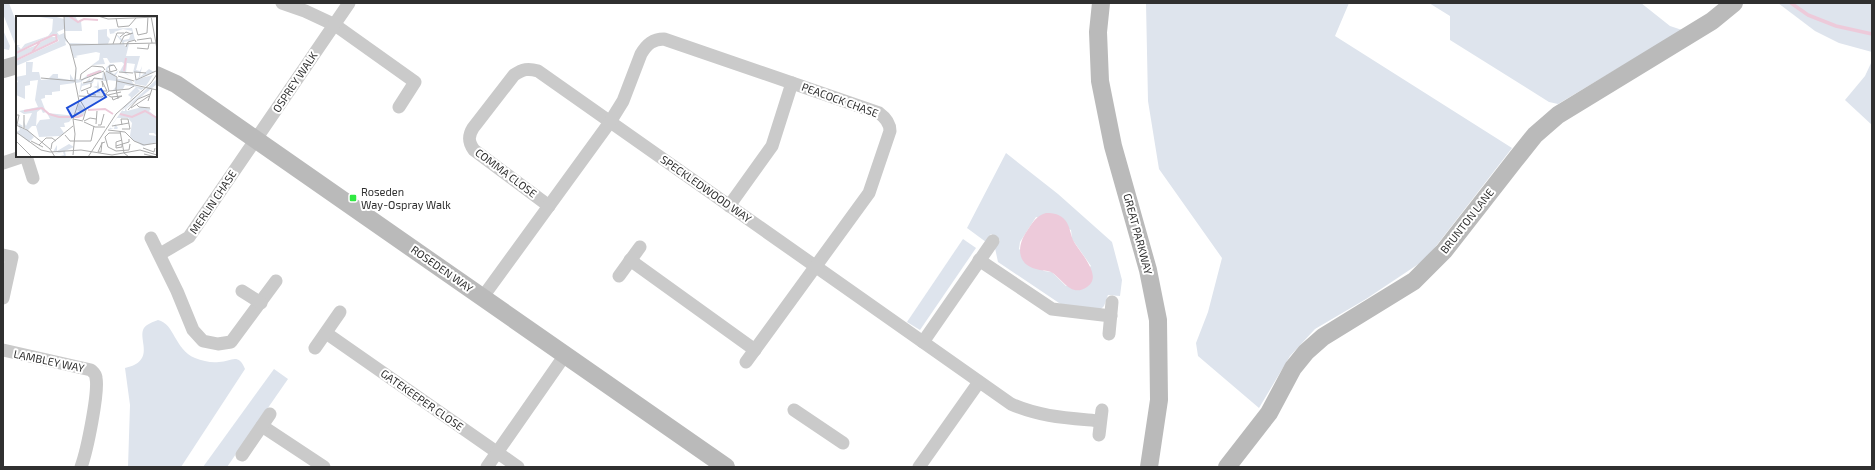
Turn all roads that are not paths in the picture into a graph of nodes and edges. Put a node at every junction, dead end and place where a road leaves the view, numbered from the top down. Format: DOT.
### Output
graph roads {
  1 [pos="282,3"];
  2 [pos="349,3"];
  3 [pos="1101,3"];
  4 [pos="1734,3"];
  5 [pos="335,25"];
  6 [pos="16,65"];
  7 [pos="3,69"];
  8 [pos="157,75"];
  9 [pos="792,83"];
  10 [pos="399,107"];
  11 [pos="610,122"];
  12 [pos="256,140"];
  13 [pos="22,157"];
  14 [pos="25,157"];
  15 [pos="3,163"];
  16 [pos="33,178"];
  17 [pos="549,206"];
  18 [pos="730,206"];
  19 [pos="151,238"];
  20 [pos="992,241"];
  21 [pos="640,247"];
  22 [pos="160,254"];
  23 [pos="3,255"];
  24 [pos="630,260"];
  25 [pos="979,260"];
  26 [pos="816,266"];
  27 [pos="619,276"];
  28 [pos="276,281"];
  29 [pos="242,291"];
  30 [pos="3,298"];
  31 [pos="482,298"];
  32 [pos="1112,302"];
  33 [pos="261,303"];
  34 [pos="340,312"];
  35 [pos="1111,316"];
  36 [pos="326,333"];
  37 [pos="1109,334"];
  38 [pos="923,342"];
  39 [pos="315,348"];
  40 [pos="3,350"];
  41 [pos="755,350"];
  42 [pos="564,355"];
  43 [pos="746,362"];
  44 [pos="979,382"];
  45 [pos="794,410"];
  46 [pos="270,414"];
  47 [pos="262,426"];
  48 [pos="1099,435"];
  49 [pos="843,443"];
  50 [pos="497,452"];
  51 [pos="242,455"];
  52 [pos="922,466"];
  53 [pos="82,467"];
  54 [pos="324,467"];
  55 [pos="487,467"];
  56 [pos="518,467"];
  57 [pos="726,467"];
  58 [pos="1150,467"];
  59 [pos="1227,467"];
  1 -- 5 [label="street"];
  2 -- 5 [label="street, OSPREY WALK"];
  3 -- 58 [label="street, GREAT PARKWAY"];
  4 -- 59 [label="street, BRUNTON LANE"];
  5 -- 10 [label="street"];
  5 -- 12 [label="street, OSPREY WALK"];
  6 -- 7 [label="street"];
  8 -- 12 [label="street, ROSEDEN WAY"];
  9 -- 11 [label="street, PEACOCK CHASE"];
  9 -- 18 [label="street, PEACOCK CHASE"];
  9 -- 26 [label="street, PEACOCK CHASE"];
  11 -- 17 [label="street"];
  11 -- 17 [label="street, COMMA CLOSE"];
  11 -- 18 [label="street, SPECKLEDWOOD WAY"];
  12 -- 22 [label="street, MERLIN CHASE"];
  12 -- 31 [label="street, ROSEDEN WAY"];
  13 -- 15 [label="street"];
  14 -- 16 [label="street"];
  17 -- 31 [label="street"];
  18 -- 26 [label="street, SPECKLEDWOOD WAY"];
  19 -- 22 [label="street"];
  20 -- 25 [label="street"];
  21 -- 24 [label="street"];
  22 -- 33 [label="street"];
  23 -- 30 [label="street"];
  24 -- 27 [label="street"];
  24 -- 41 [label="street"];
  25 -- 35 [label="street"];
  25 -- 38 [label="street"];
  26 -- 38 [label="street, SPECKLEDWOOD WAY"];
  26 -- 41 [label="street"];
  28 -- 33 [label="street"];
  29 -- 33 [label="street"];
  31 -- 42 [label="street, ROSEDEN WAY"];
  32 -- 35 [label="street"];
  34 -- 36 [label="street"];
  35 -- 37 [label="street"];
  36 -- 39 [label="street"];
  36 -- 50 [label="street, GATEKEEPER CLOSE"];
  38 -- 44 [label="street, SPECKLEDWOOD WAY"];
  40 -- 53 [label="street, LAMBLEY WAY"];
  41 -- 43 [label="street"];
  42 -- 50 [label="street"];
  42 -- 57 [label="street, ROSEDEN WAY"];
  44 -- 48 [label="street, SPECKLEDWOOD WAY"];
  44 -- 52 [label="street"];
  45 -- 49 [label="street"];
  46 -- 47 [label="street"];
  47 -- 51 [label="street"];
  47 -- 54 [label="street"];
  50 -- 55 [label="street"];
  50 -- 56 [label="street, GATEKEEPER CLOSE"];
}
